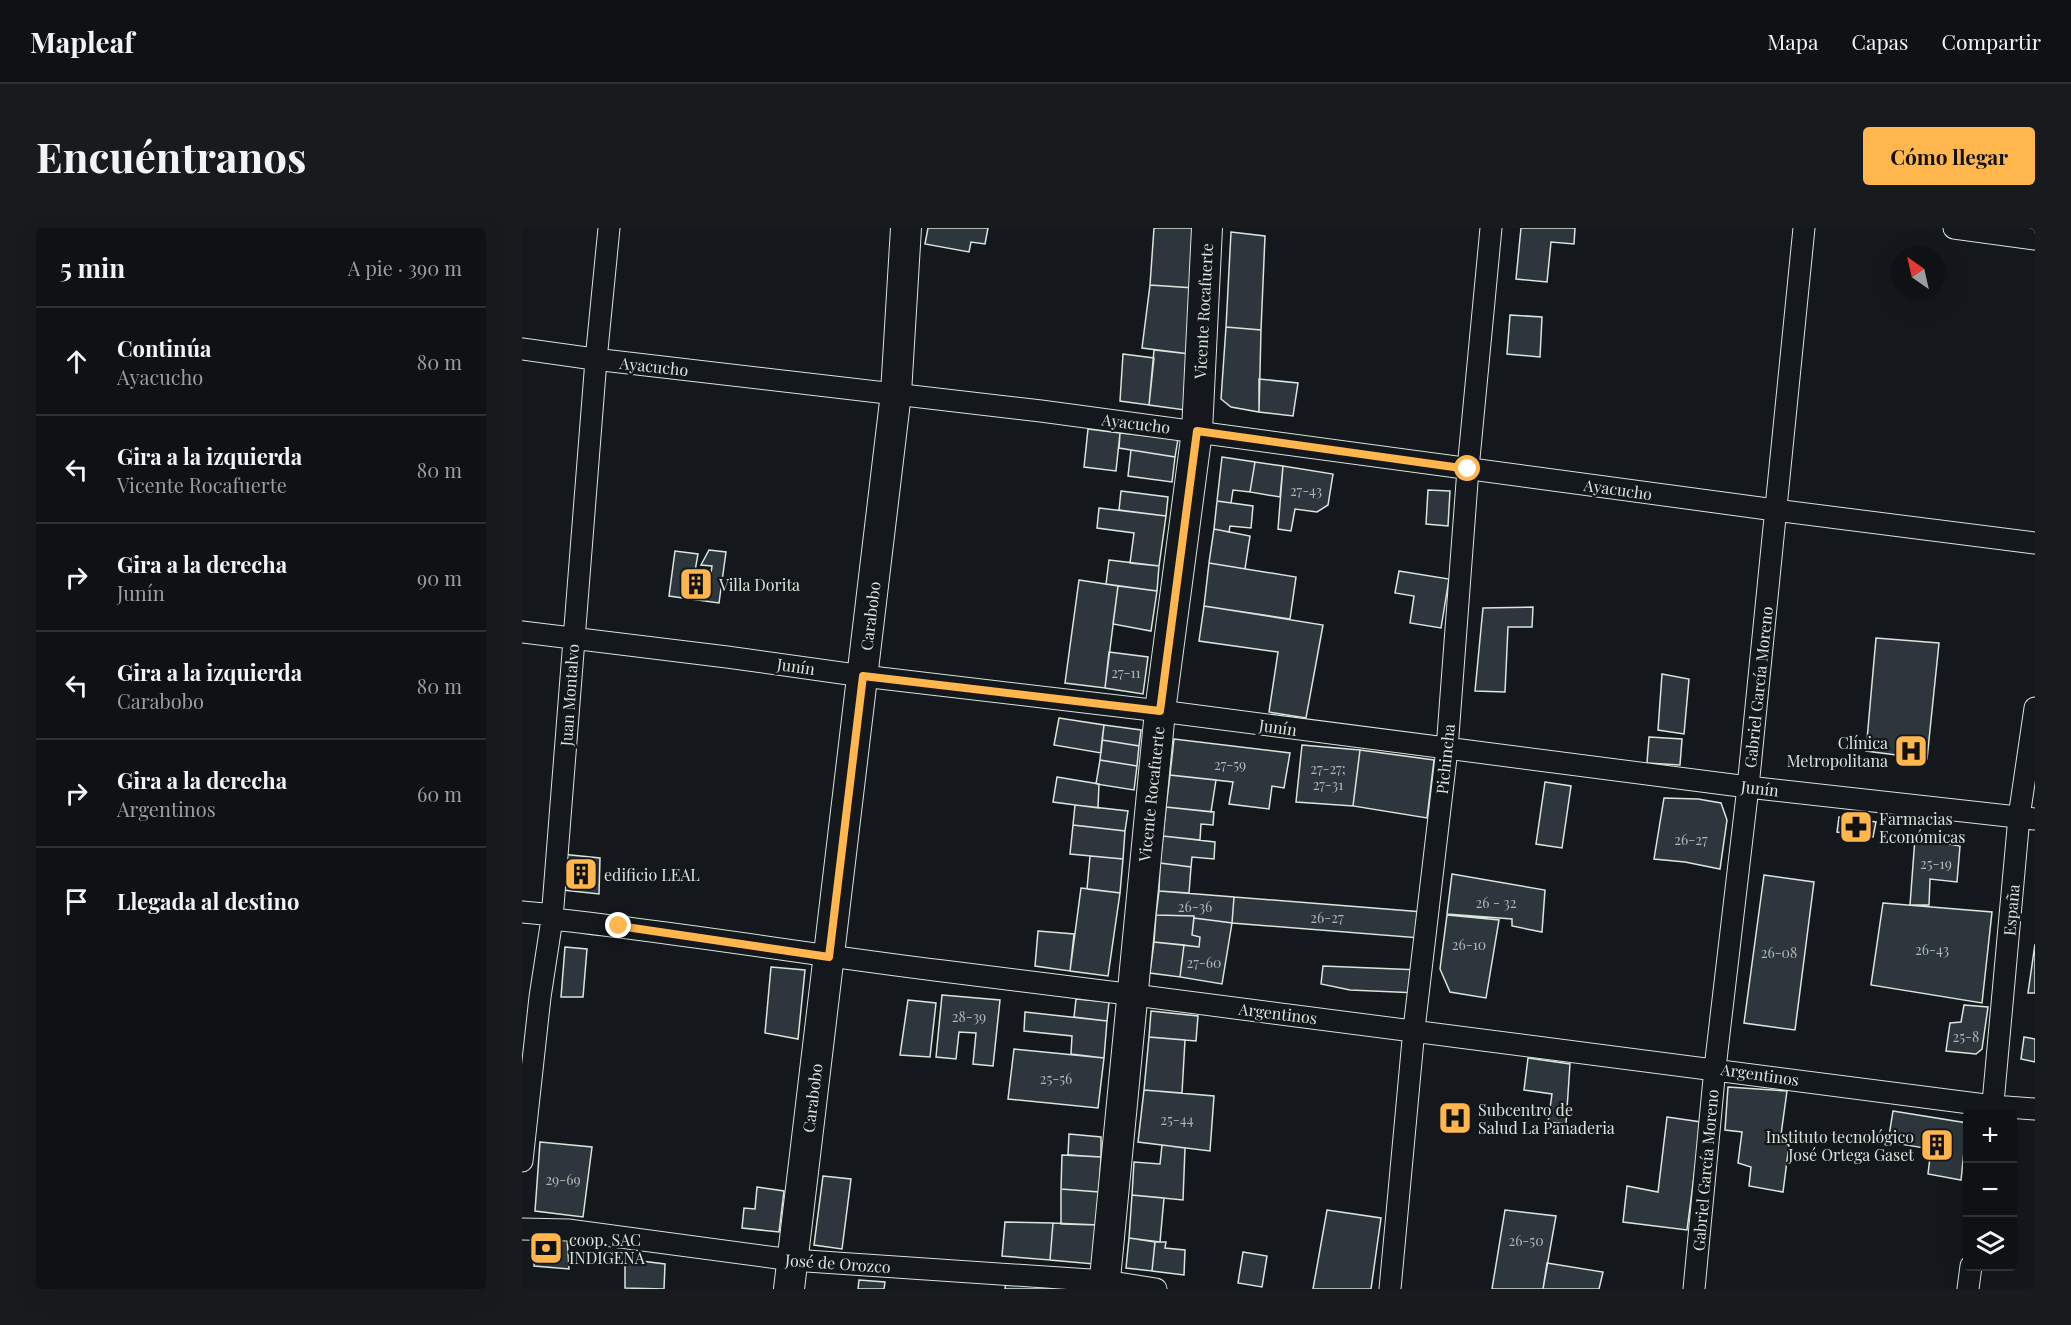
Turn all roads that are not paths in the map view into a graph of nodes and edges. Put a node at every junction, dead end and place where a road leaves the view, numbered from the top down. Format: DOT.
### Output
graph roads {
  1 [pos="609,228"];
  2 [pos="906,228"];
  3 [pos="1207,228"];
  4 [pos="1491,228"];
  5 [pos="1804,228"];
  6 [pos="1954,228"];
  7 [pos="2035,239"];
  8 [pos="522,349"];
  9 [pos="596,360"];
  10 [pos="896,393"];
  11 [pos="1197,431"];
  12 [pos="1468,469"];
  13 [pos="1775,510"];
  14 [pos="2035,543"];
  15 [pos="522,632"];
  16 [pos="574,638"];
  17 [pos="863,676"];
  18 [pos="2035,708"];
  19 [pos="1160,711"];
  20 [pos="1447,749"];
  21 [pos="1748,787"];
  22 [pos="2027,818"];
  23 [pos="522,912"];
  24 [pos="552,919"];
  25 [pos="829,957"];
  26 [pos="1131,995"];
  27 [pos="1414,1029"];
  28 [pos="1715,1068"];
  29 [pos="1985,1109"];
  30 [pos="1992,1109"];
  31 [pos="2017,1109"];
  32 [pos="2035,1109"];
  33 [pos="522,1161"];
  34 [pos="522,1229"];
  35 [pos="1970,1271"];
  36 [pos="790,1275"];
  37 [pos="1104,1285"];
  38 [pos="1156,1289"];
  39 [pos="1390,1289"];
  40 [pos="1694,1289"];
  41 [pos="1968,1289"];
  1 -- 9 [label="street, Juan Montalvo"];
  2 -- 10 [label="main road, Carabobo"];
  3 -- 11 [label="main road, Vicente Rocafuerte"];
  4 -- 12 [label="street, Pichincha"];
  5 -- 13 [label="street, Gabriel García Moreno"];
  6 -- 7 [label="street"];
  8 -- 9 [label="street, Ayacucho"];
  9 -- 10 [label="street, Ayacucho"];
  9 -- 16 [label="street, Juan Montalvo"];
  10 -- 11 [label="street, Ayacucho"];
  10 -- 17 [label="main road, Carabobo"];
  11 -- 12 [label="street, Ayacucho"];
  11 -- 19 [label="main road, Vicente Rocafuerte"];
  12 -- 13 [label="street, Ayacucho"];
  12 -- 20 [label="street, Pichincha"];
  13 -- 14 [label="street, Ayacucho"];
  13 -- 21 [label="street, Gabriel García Moreno"];
  15 -- 16 [label="street, Junín"];
  16 -- 17 [label="street, Junín"];
  16 -- 24 [label="street, Juan Montalvo"];
  17 -- 19 [label="street, Junín"];
  17 -- 25 [label="main road, Carabobo"];
  18 -- 22 [label="street, España"];
  19 -- 20 [label="street, Junín"];
  19 -- 26 [label="main road, Vicente Rocafuerte"];
  20 -- 21 [label="street, Junín"];
  20 -- 27 [label="street, Pichincha"];
  21 -- 22 [label="street, Junín"];
  21 -- 28 [label="street, Gabriel García Moreno"];
  22 -- 30 [label="street, España"];
  23 -- 24 [label="street, Argentinos"];
  24 -- 25 [label="street, Argentinos"];
  24 -- 33 [label="street, Juan Montalvo"];
  25 -- 26 [label="street, Argentinos"];
  25 -- 36 [label="main road, Carabobo"];
  26 -- 27 [label="street, Argentinos"];
  26 -- 37 [label="main road, Vicente Rocafuerte"];
  27 -- 28 [label="street, Argentinos"];
  27 -- 39 [label="street, Pichincha"];
  28 -- 29 [label="street, Argentinos"];
  28 -- 40 [label="street, Gabriel García Moreno"];
  31 -- 32 [label="street, Argentinos"];
  34 -- 36 [label="street, José de Orozco"];
  35 -- 41 [label="street"];
  36 -- 37 [label="street, José de Orozco"];
  37 -- 38 [label="street, José de Orozco"];
}
